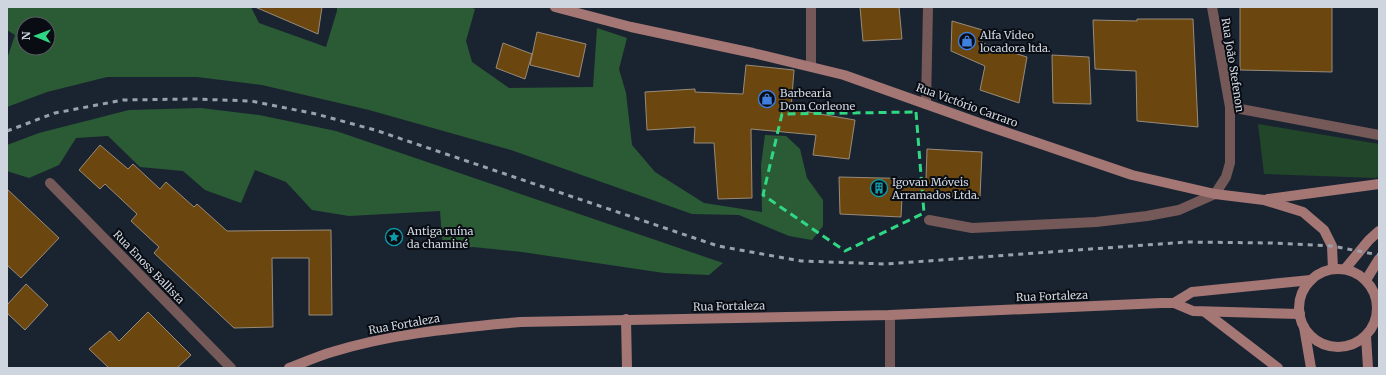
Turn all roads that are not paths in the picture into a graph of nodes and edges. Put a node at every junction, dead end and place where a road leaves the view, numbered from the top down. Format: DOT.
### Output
graph roads {
  1 [pos="555,7"];
  2 [pos="811,7"];
  3 [pos="928,7"];
  4 [pos="1212,7"];
  5 [pos="812,66"];
  6 [pos="926,104"];
  7 [pos="1230,107"];
  8 [pos="1379,135"];
  9 [pos="50,183"];
  10 [pos="1379,184"];
  11 [pos="1215,194"];
  12 [pos="1264,200"];
  13 [pos="929,220"];
  14 [pos="1379,232"];
  15 [pos="1378,263"];
  16 [pos="1333,269"];
  17 [pos="1345,269"];
  18 [pos="1311,280"];
  19 [pos="1366,280"];
  20 [pos="1174,303"];
  21 [pos="1205,312"];
  22 [pos="1300,314"];
  23 [pos="890,315"];
  24 [pos="626,319"];
  25 [pos="1303,326"];
  26 [pos="1366,336"];
  27 [pos="230,368"];
  28 [pos="289,368"];
  29 [pos="627,368"];
  30 [pos="890,368"];
  31 [pos="1278,368"];
  32 [pos="1311,368"];
  33 [pos="1368,368"];
  1 -- 5 [label="main road, Rua Victório Carraro"];
  2 -- 5 [label="street"];
  3 -- 6 [label="street"];
  4 -- 7 [label="street, Rua João Stefenon"];
  5 -- 6 [label="main road, Rua Victório Carraro"];
  6 -- 11 [label="main road, Rua Victório Carraro"];
  7 -- 8 [label="street"];
  7 -- 11 [label="street, Rua João Stefenon"];
  9 -- 27 [label="street, Rua Enoss Ballista"];
  10 -- 12 [label="main road"];
  11 -- 12 [label="main road, Rua Victório Carraro"];
  11 -- 13 [label="street"];
  12 -- 16 [label="main road, Rua Victório Carraro"];
  14 -- 17 [label="main road"];
  15 -- 19 [label="main road"];
  16 -- 17 [label="main road"];
  16 -- 18 [label="main road"];
  17 -- 19 [label="main road"];
  18 -- 20 [label="main road, Rua Fortaleza"];
  18 -- 22 [label="main road"];
  19 -- 26 [label="main road"];
  20 -- 21 [label="main road, Rua Fortaleza"];
  20 -- 23 [label="main road, Rua Fortaleza"];
  21 -- 22 [label="main road, Rua Fortaleza"];
  21 -- 31 [label="main road"];
  22 -- 25 [label="main road"];
  23 -- 24 [label="main road, Rua Fortaleza"];
  23 -- 30 [label="street"];
  24 -- 28 [label="main road, Rua Fortaleza"];
  24 -- 29 [label="main road"];
  25 -- 26 [label="main road"];
  25 -- 32 [label="main road"];
  26 -- 33 [label="main road"];
}
